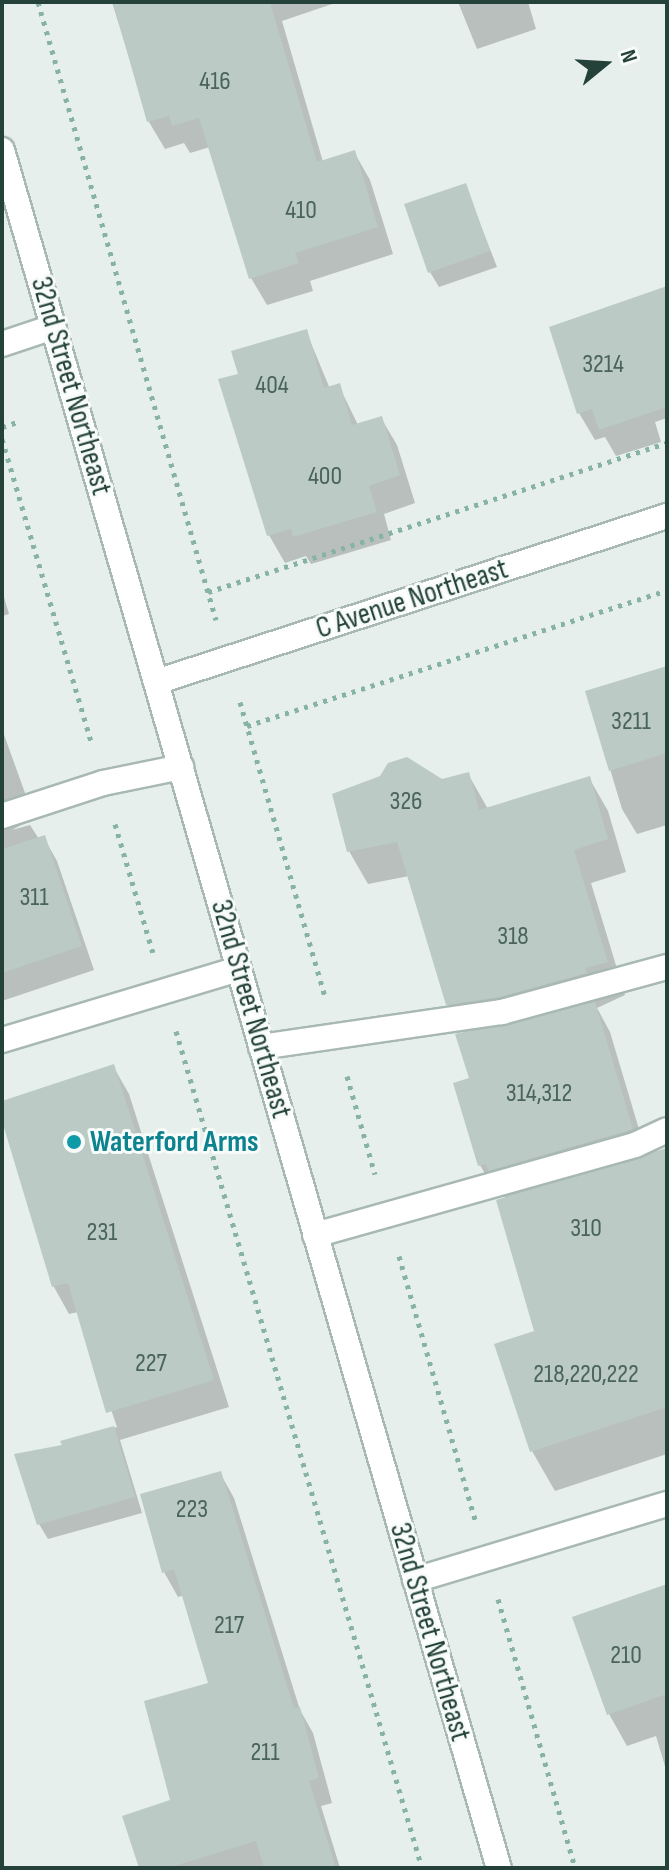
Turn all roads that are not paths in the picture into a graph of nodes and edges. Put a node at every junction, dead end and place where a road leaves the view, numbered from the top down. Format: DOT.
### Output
graph roads {
  1 [pos="2,150"];
  2 [pos="53,327"];
  3 [pos="2,344"];
  4 [pos="667,516"];
  5 [pos="156,682"];
  6 [pos="181,767"];
  7 [pos="2,816"];
  8 [pos="667,967"];
  9 [pos="239,969"];
  10 [pos="2,1040"];
  11 [pos="261,1047"];
  12 [pos="667,1130"];
  13 [pos="315,1235"];
  14 [pos="667,1504"];
  15 [pos="415,1580"];
  16 [pos="499,1868"];
  1 -- 2 [label="main road, 32nd Street Northeast"];
  2 -- 3 [label="main road"];
  2 -- 5 [label="main road, 32nd Street Northeast"];
  4 -- 5 [label="main road, C Avenue Northeast"];
  5 -- 6 [label="main road, 32nd Street Northeast"];
  6 -- 7 [label="main road"];
  6 -- 9 [label="main road, 32nd Street Northeast"];
  8 -- 11 [label="main road"];
  9 -- 10 [label="main road"];
  9 -- 11 [label="main road, 32nd Street Northeast"];
  11 -- 13 [label="main road, 32nd Street Northeast"];
  12 -- 13 [label="main road"];
  13 -- 15 [label="main road, 32nd Street Northeast"];
  14 -- 15 [label="main road"];
  15 -- 16 [label="main road, 32nd Street Northeast"];
}
